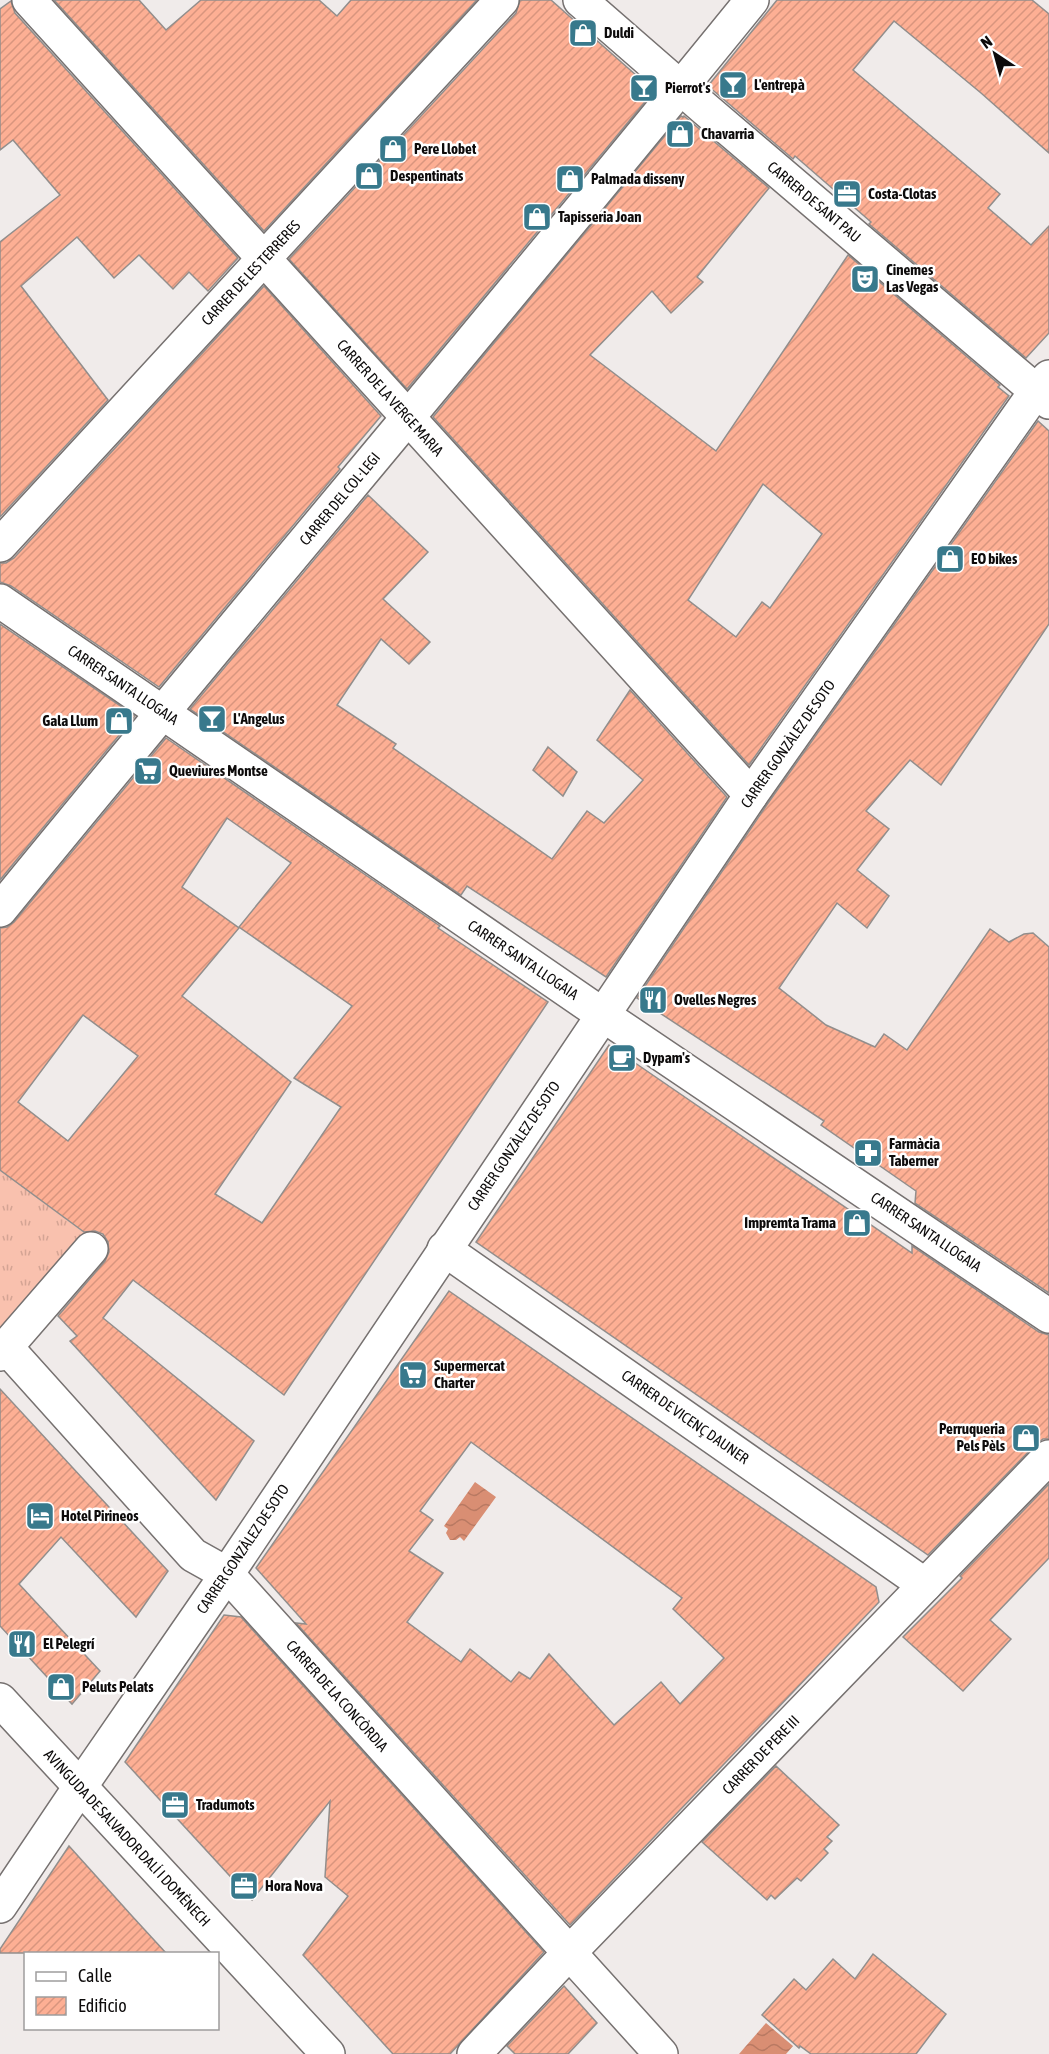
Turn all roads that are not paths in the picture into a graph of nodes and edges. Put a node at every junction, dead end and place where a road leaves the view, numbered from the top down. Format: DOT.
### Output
graph roads {
  1 [pos="29,0"];
  2 [pos="502,0"];
  3 [pos="580,0"];
  4 [pos="752,0"];
  5 [pos="680,88"];
  6 [pos="264,258"];
  7 [pos="1045,390"];
  8 [pos="407,418"];
  9 [pos="0,545"];
  10 [pos="0,601"];
  11 [pos="162,712"];
  12 [pos="751,795"];
  13 [pos="0,910"];
  14 [pos="603,1015"];
  15 [pos="91,1249"];
  16 [pos="444,1249"];
  17 [pos="1049,1316"];
  18 [pos="3,1350"];
  19 [pos="1049,1457"];
  20 [pos="227,1574"];
  21 [pos="925,1585"];
  22 [pos="0,1700"];
  23 [pos="80,1786"];
  24 [pos="0,1906"];
  25 [pos="569,1953"];
  26 [pos="328,2054"];
  27 [pos="474,2054"];
  28 [pos="661,2054"];
  1 -- 6 [label="street, CARRER DE LA VERGE MARIA"];
  2 -- 6 [label="street, CARRER DE LES TERRERES"];
  3 -- 5 [label="street, CARRER DE SANT PAU"];
  4 -- 5 [label="street, CARRER DEL COL·LEGI"];
  5 -- 7 [label="street, CARRER DE SANT PAU"];
  5 -- 8 [label="street, CARRER DEL COL·LEGI"];
  6 -- 8 [label="street, CARRER DE LA VERGE MARIA"];
  6 -- 9 [label="street, CARRER DE LES TERRERES"];
  7 -- 12 [label="street, CARRER GONZÀLEZ DE SOTO"];
  8 -- 11 [label="street, CARRER DEL COL·LEGI"];
  8 -- 12 [label="street, CARRER DE LA VERGE MARIA"];
  10 -- 11 [label="street, CARRER SANTA LLOGAIA"];
  11 -- 13 [label="street, CARRER DEL COL·LEGI"];
  11 -- 14 [label="street, CARRER SANTA LLOGAIA"];
  12 -- 14 [label="street, CARRER GONZÀLEZ DE SOTO"];
  14 -- 16 [label="street, CARRER GONZÀLEZ DE SOTO"];
  14 -- 17 [label="street, CARRER SANTA LLOGAIA"];
  15 -- 18 [label="street, CARRER DE LA CONCÒRDIA"];
  16 -- 20 [label="street, CARRER GONZÀLEZ DE SOTO"];
  16 -- 21 [label="street, CARRER DE VICENÇ DAUNER"];
  18 -- 20 [label="street, CARRER DE LA CONCÒRDIA"];
  19 -- 21 [label="street, CARRER DE PERE III"];
  20 -- 23 [label="street, CARRER GONZÀLEZ DE SOTO"];
  20 -- 25 [label="street, CARRER DE LA CONCÒRDIA"];
  21 -- 25 [label="street, CARRER DE PERE III"];
  22 -- 23 [label="street, AVINGUDA DE SALVADOR DALÍ I DOMÈNECH"];
  23 -- 24 [label="street, CARRER GONZÀLEZ DE SOTO"];
  23 -- 26 [label="street, AVINGUDA DE SALVADOR DALÍ I DOMÈNECH"];
  25 -- 27 [label="street, CARRER DE PERE III"];
  25 -- 28 [label="street, CARRER DE LA CONCÒRDIA"];
}
